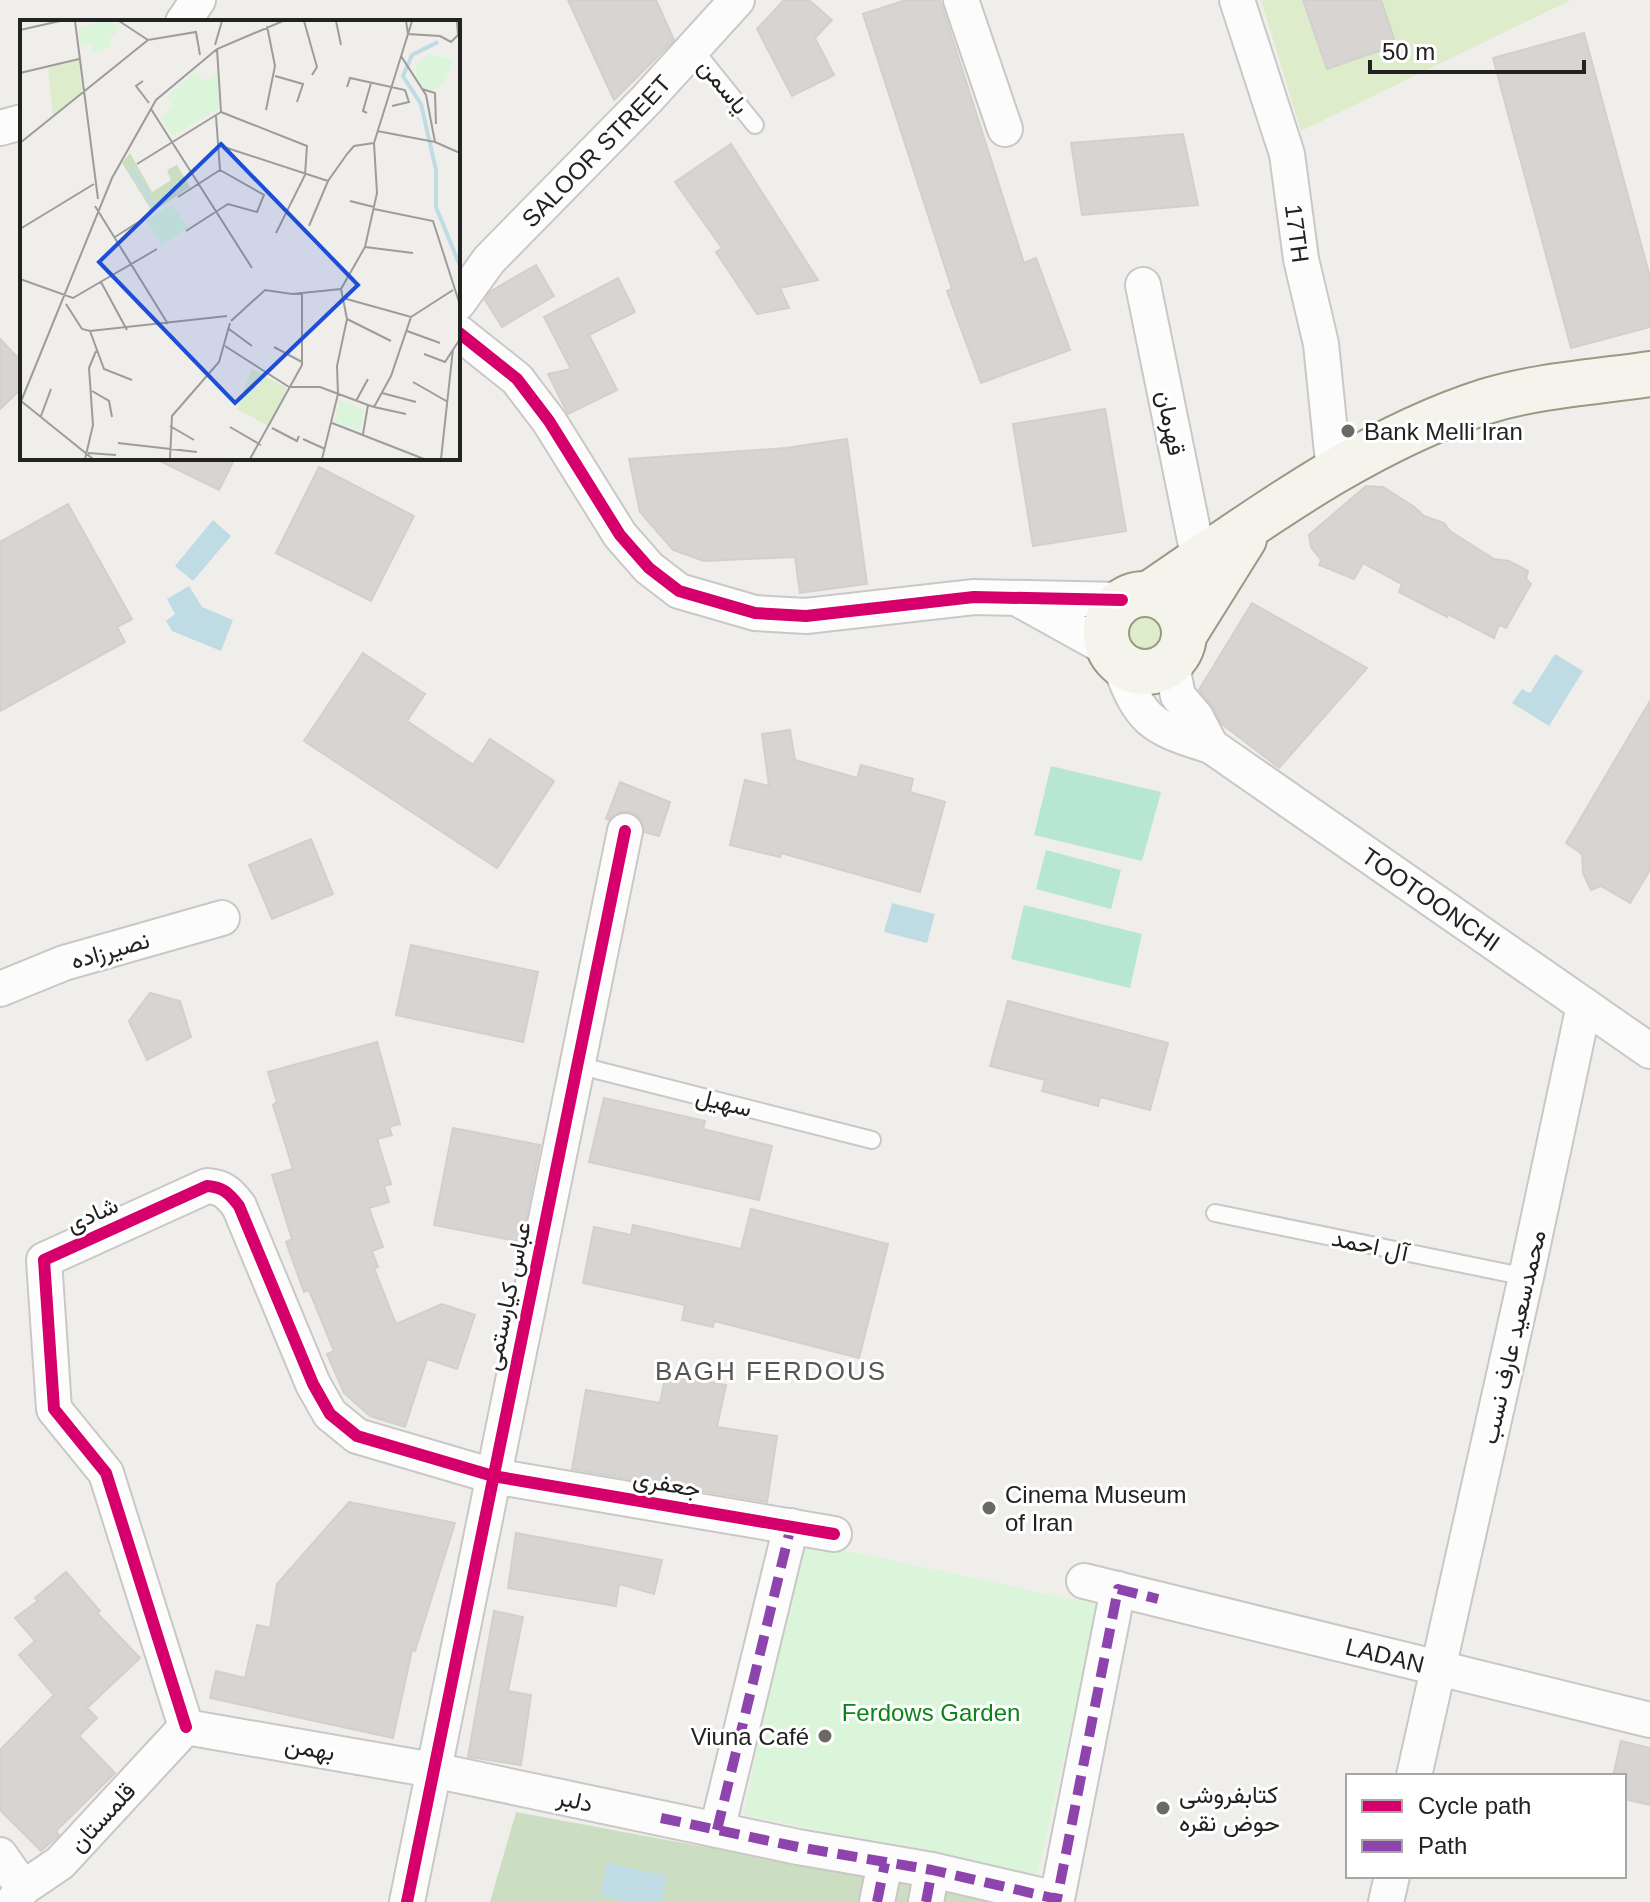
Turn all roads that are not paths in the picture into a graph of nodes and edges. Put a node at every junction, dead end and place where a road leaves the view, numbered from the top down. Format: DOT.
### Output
graph roads {
  1 [pos="737,0"];
  2 [pos="961,0"];
  3 [pos="1237,0"];
  4 [pos="693,48"];
  5 [pos="20,123"];
  6 [pos="755,125"];
  7 [pos="0,128"];
  8 [pos="1005,129"];
  9 [pos="1143,285"];
  10 [pos="460,300"];
  11 [pos="460,334"];
  12 [pos="1650,374"];
  13 [pos="1334,472"];
  14 [pos="1255,523"];
  15 [pos="1199,560"];
  16 [pos="1014,597"];
  17 [pos="1136,597"];
  18 [pos="1180,646"];
  19 [pos="1114,656"];
  20 [pos="1211,746"];
  21 [pos="625,831"];
  22 [pos="222,918"];
  23 [pos="0,989"];
  24 [pos="1584,1005"];
  25 [pos="1648,1046"];
  26 [pos="577,1065"];
  27 [pos="872,1140"];
  28 [pos="1215,1213"];
  29 [pos="1526,1277"];
  30 [pos="493,1476"];
  31 [pos="791,1526"];
  32 [pos="834,1534"];
  33 [pos="1084,1581"];
  34 [pos="1118,1589"];
  35 [pos="1438,1668"];
  36 [pos="1650,1720"];
  37 [pos="186,1727"];
  38 [pos="433,1770"];
  39 [pos="1414,1774"];
  40 [pos="717,1830"];
  41 [pos="0,1855"];
  42 [pos="885,1863"];
  43 [pos="1392,1878"];
  44 [pos="929,1886"];
  45 [pos="18,1895"];
  46 [pos="1061,1901"];
  47 [pos="407,1902"];
  48 [pos="877,1902"];
  49 [pos="1386,1902"];
  1 -- 4 [label="street, SALOOR STREET"];
  2 -- 8 [label="street"];
  3 -- 13 [label="street, 17TH"];
  4 -- 6 [label="lane, یاسمن"];
  4 -- 10 [label="street, SALOOR STREET"];
  5 -- 7 [label="street"];
  9 -- 15 [label="street, قهرمان"];
  11 -- 16 [label="street"];
  12 -- 13 [label="street"];
  13 -- 14 [label="street"];
  14 -- 15 [label="street"];
  14 -- 18 [label="street"];
  15 -- 17 [label="street"];
  16 -- 17 [label="street"];
  16 -- 19 [label="street"];
  17 -- 18 [label="street"];
  17 -- 19 [label="street"];
  18 -- 19 [label="street"];
  18 -- 20 [label="street"];
  19 -- 20 [label="street"];
  20 -- 24 [label="street, TOOTOONCHI"];
  21 -- 26 [label="street, عباس کیارستمی"];
  22 -- 23 [label="street, نصیرزاده"];
  24 -- 25 [label="street, TOOTOONCHI"];
  24 -- 29 [label="street, محمدسعید عارف نسب"];
  26 -- 27 [label="lane, سهیل"];
  26 -- 30 [label="street, عباس کیارستمی"];
  28 -- 29 [label="lane, آل احمد"];
  29 -- 35 [label="street, محمدسعید عارف نسب"];
  30 -- 31 [label="street, جعفری"];
  30 -- 37 [label="street, شادی"];
  30 -- 38 [label="street, عباس کیارستمی"];
  31 -- 32 [label="street, جعفری"];
  31 -- 40 [label="street"];
  33 -- 34 [label="street, LADAN"];
  34 -- 35 [label="street, LADAN"];
  34 -- 46 [label="street"];
  35 -- 36 [label="street, LADAN"];
  35 -- 39 [label="street, محمدسعید عارف نسب"];
  37 -- 38 [label="street, بهمن"];
  37 -- 45 [label="street, قلمستان"];
  38 -- 40 [label="street, دلبر"];
  38 -- 47 [label="street, عباس کیارستمی"];
  40 -- 42 [label="street, دلبر"];
  41 -- 45 [label="street"];
  42 -- 44 [label="street, دلبر"];
  42 -- 48 [label="street"];
  43 -- 49 [label="street"];
  44 -- 46 [label="street, دلبر"];
}
